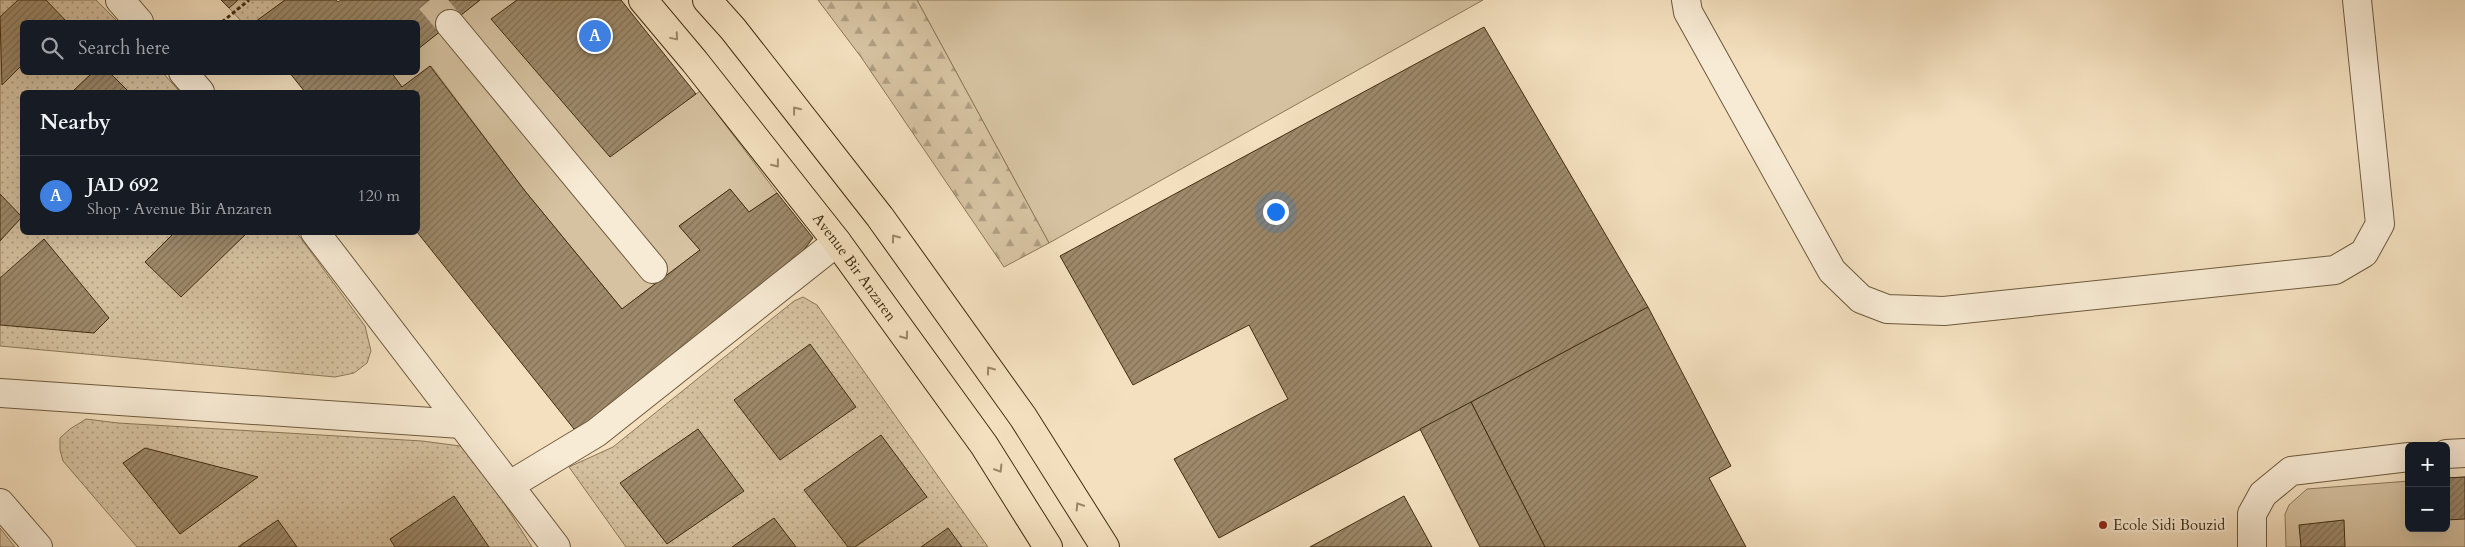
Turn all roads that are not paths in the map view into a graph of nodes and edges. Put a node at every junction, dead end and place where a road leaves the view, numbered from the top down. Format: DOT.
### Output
graph roads {
  1 [pos="120,0"];
  2 [pos="643,0"];
  3 [pos="707,0"];
  4 [pos="1686,0"];
  5 [pos="2357,0"];
  6 [pos="137,20"];
  7 [pos="450,24"];
  8 [pos="186,75"];
  9 [pos="198,90"];
  10 [pos="317,235"];
  11 [pos="837,242"];
  12 [pos="653,269"];
  13 [pos="0,393"];
  14 [pos="461,424"];
  15 [pos="2465,453"];
  16 [pos="2450,454"];
  17 [pos="2405,457"];
  18 [pos="510,485"];
  19 [pos="0,503"];
  20 [pos="38,547"];
  21 [pos="556,547"];
  22 [pos="1048,547"];
  23 [pos="1105,547"];
  24 [pos="2252,547"];
  1 -- 6 [label="street"];
  2 -- 11 [label="main road, Avenue Bir Anzaren, one-way"];
  23 -- 3 [label="main road, one-way"];
  4 -- 5 [label="street"];
  7 -- 12 [label="street"];
  8 -- 9 [label="street"];
  10 -- 14 [label="street"];
  11 -- 18 [label="street"];
  11 -- 22 [label="main road, Avenue Bir Anzaren, one-way"];
  13 -- 14 [label="street"];
  14 -- 18 [label="street"];
  15 -- 16 [label="street"];
  17 -- 24 [label="street"];
  18 -- 21 [label="street"];
  19 -- 20 [label="street"];
}
